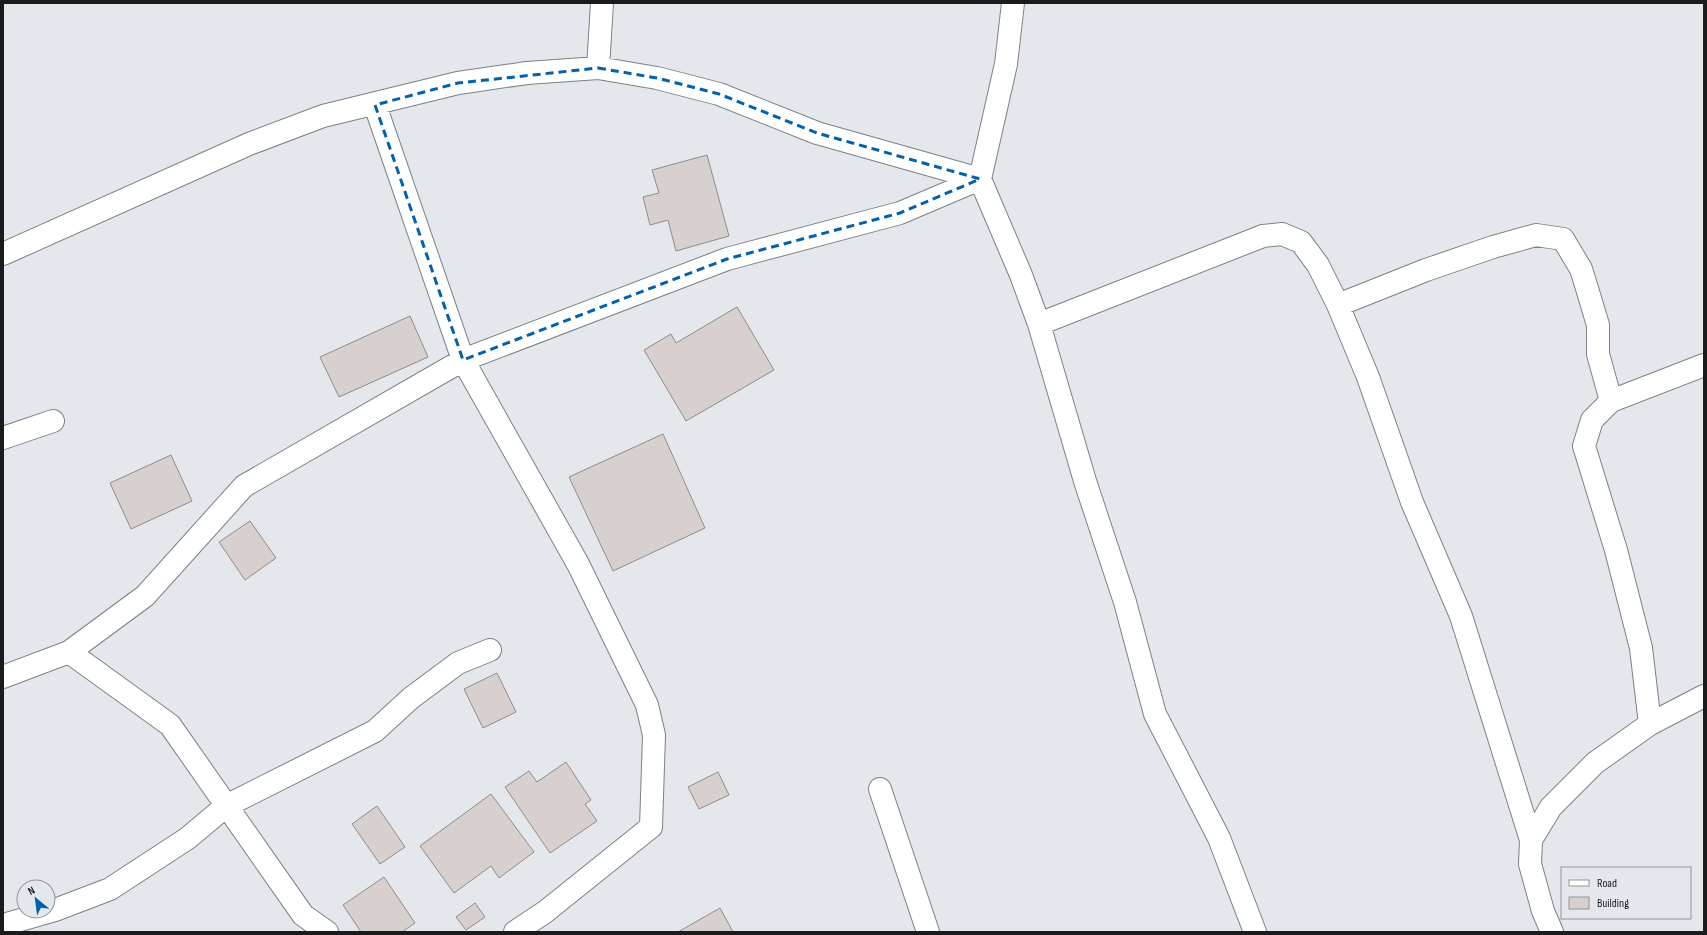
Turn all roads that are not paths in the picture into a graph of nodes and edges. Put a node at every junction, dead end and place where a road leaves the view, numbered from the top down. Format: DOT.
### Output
graph roads {
  1 [pos="602,3"];
  2 [pos="1013,3"];
  3 [pos="598,68"];
  4 [pos="375,105"];
  5 [pos="980,180"];
  6 [pos="3,254"];
  7 [pos="1338,305"];
  8 [pos="1039,324"];
  9 [pos="463,360"];
  10 [pos="1704,365"];
  11 [pos="1611,401"];
  12 [pos="53,420"];
  13 [pos="3,438"];
  14 [pos="490,650"];
  15 [pos="69,652"];
  16 [pos="3,677"];
  17 [pos="1704,696"];
  18 [pos="1650,724"];
  19 [pos="880,789"];
  20 [pos="226,806"];
  21 [pos="1531,840"];
  22 [pos="3,925"];
  23 [pos="327,932"];
  24 [pos="515,932"];
  25 [pos="928,932"];
  26 [pos="1255,932"];
  27 [pos="1552,932"];
  1 -- 3 [label="street"];
  2 -- 5 [label="street"];
  3 -- 4 [label="street"];
  3 -- 5 [label="street"];
  4 -- 6 [label="street"];
  4 -- 9 [label="street"];
  5 -- 8 [label="street"];
  5 -- 9 [label="street"];
  7 -- 8 [label="street"];
  7 -- 11 [label="street"];
  7 -- 21 [label="street"];
  8 -- 26 [label="street"];
  9 -- 15 [label="street"];
  9 -- 24 [label="street"];
  10 -- 11 [label="street"];
  11 -- 18 [label="street"];
  12 -- 13 [label="street"];
  14 -- 20 [label="street"];
  15 -- 16 [label="street"];
  15 -- 20 [label="street"];
  17 -- 18 [label="street"];
  18 -- 21 [label="street"];
  19 -- 25 [label="street"];
  20 -- 22 [label="street"];
  20 -- 23 [label="street"];
  21 -- 27 [label="street"];
}
